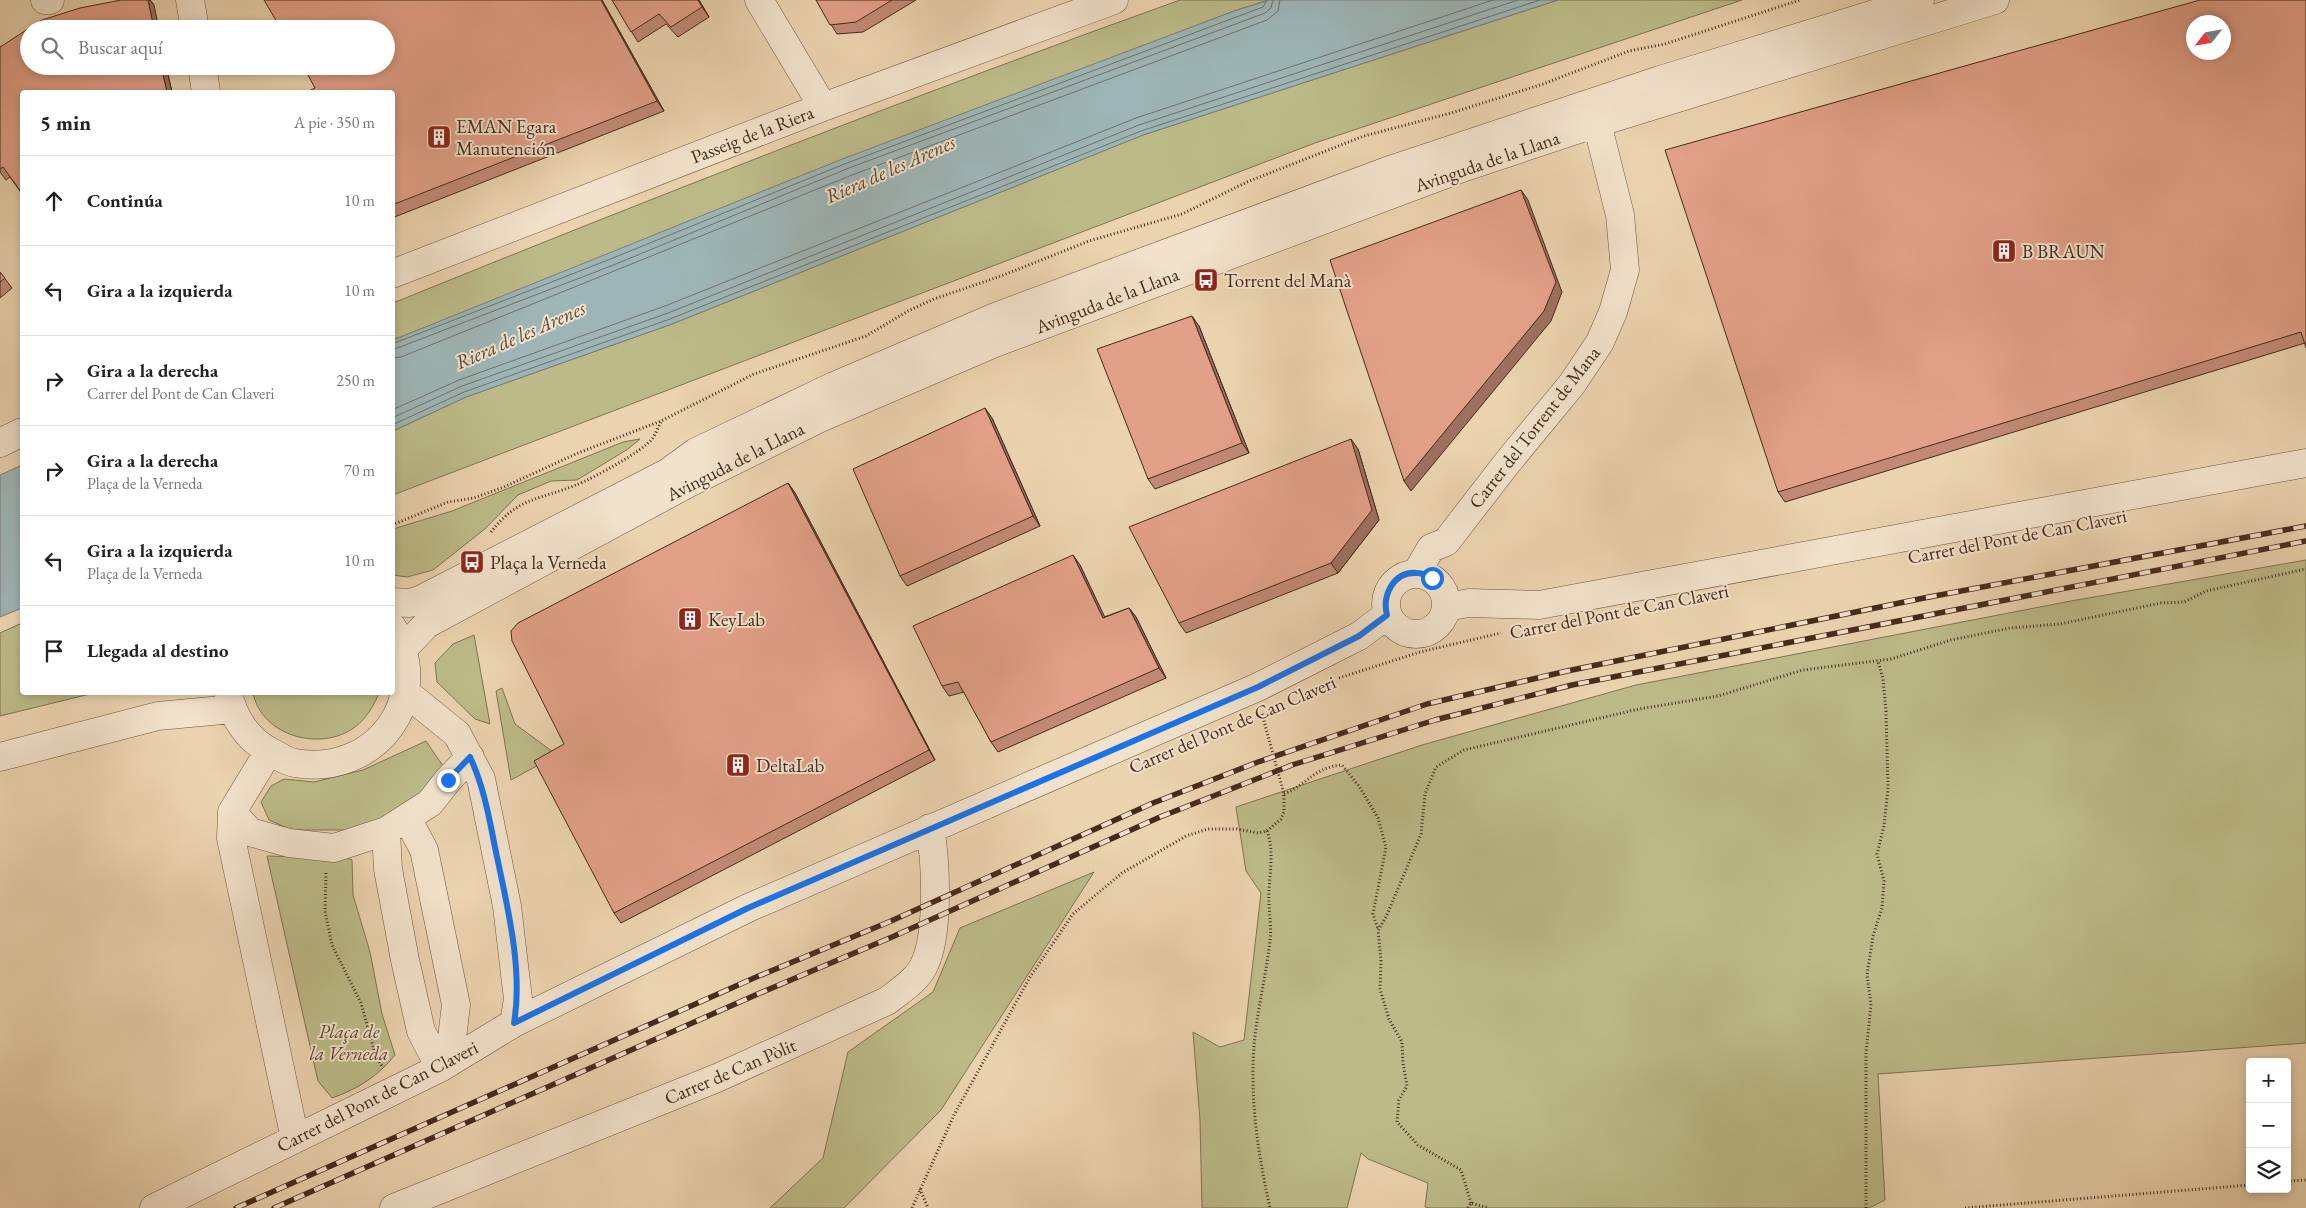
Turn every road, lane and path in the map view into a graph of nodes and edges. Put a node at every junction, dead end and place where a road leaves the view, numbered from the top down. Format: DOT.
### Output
graph roads {
  1 [pos="45,0"];
  2 [pos="50,0"];
  3 [pos="190,0"];
  4 [pos="759,0"];
  5 [pos="1114,0"];
  6 [pos="1800,0"];
  7 [pos="1920,0"];
  8 [pos="1995,0"];
  9 [pos="193,20"];
  10 [pos="203,75"];
  11 [pos="206,90"];
  12 [pos="823,107"];
  13 [pos="1594,113"];
  14 [pos="395,273"];
  15 [pos="20,433"];
  16 [pos="0,443"];
  17 [pos="2306,463"];
  18 [pos="395,524"];
  19 [pos="2306,569"];
  20 [pos="1434,588"];
  21 [pos="395,602"];
  22 [pos="1387,615"];
  23 [pos="1509,631"];
  24 [pos="398,638"];
  25 [pos="1878,661"];
  26 [pos="1331,681"];
  27 [pos="1258,687"];
  28 [pos="406,692"];
  29 [pos="197,695"];
  30 [pos="231,701"];
  31 [pos="158,716"];
  32 [pos="269,751"];
  33 [pos="0,757"];
  34 [pos="470,757"];
  35 [pos="1284,794"];
  36 [pos="232,812"];
  37 [pos="396,824"];
  38 [pos="930,828"];
  39 [pos="1267,831"];
  40 [pos="1378,930"];
  41 [pos="514,1023"];
  42 [pos="440,1068"];
  43 [pos="295,1139"];
  44 [pos="2306,1180"];
  45 [pos="2291,1181"];
  46 [pos="2246,1184"];
  47 [pos="920,1189"];
  48 [pos="1471,1203"];
  49 [pos="154,1208"];
  50 [pos="394,1208"];
  51 [pos="912,1208"];
  52 [pos="928,1208"];
  53 [pos="1270,1208"];
  54 [pos="1468,1208"];
  55 [pos="1489,1208"];
  56 [pos="1866,1208"];
  57 [pos="1965,1208"];
  1 -- 2 [label="street"];
  3 -- 9 [label="street"];
  4 -- 12 [label="street"];
  5 -- 12 [label="street, Passeig de la Riera"];
  6 -- 18 [label="path"];
  7 -- 13 [label="street, Avinguda de la Llana"];
  8 -- 13 [label="street, Avinguda de la Llana"];
  10 -- 11 [label="street"];
  12 -- 14 [label="street, Passeig de la Riera"];
  13 -- 20 [label="street, Carrer del Torrent de Mana"];
  13 -- 21 [label="street, Avinguda de la Llana"];
  13 -- 24 [label="street, Avinguda de la Llana"];
  15 -- 16 [label="street"];
  17 -- 20 [label="street, Carrer del Pont de Can Claveri"];
  19 -- 25 [label="path"];
  20 -- 22 [label="street"];
  20 -- 22 [label="street"];
  22 -- 27 [label="street, Carrer del Pont de Can Claveri"];
  23 -- 26 [label="path, Carrer del Pont de Can Claveri"];
  24 -- 28 [label="street"];
  25 -- 40 [label="path"];
  25 -- 56 [label="path"];
  27 -- 35 [label="path"];
  27 -- 38 [label="street, Carrer del Pont de Can Claveri"];
  28 -- 32 [label="street"];
  28 -- 34 [label="street"];
  29 -- 31 [label="street"];
  30 -- 31 [label="street"];
  30 -- 32 [label="street"];
  31 -- 33 [label="street"];
  32 -- 36 [label="street"];
  34 -- 37 [label="street"];
  34 -- 41 [label="street"];
  35 -- 39 [label="path"];
  35 -- 40 [label="path"];
  36 -- 37 [label="street"];
  36 -- 43 [label="street"];
  37 -- 42 [label="street"];
  37 -- 42 [label="street"];
  38 -- 41 [label="street, Carrer del Pont de Can Claveri"];
  38 -- 50 [label="street, Carrer de Can Pòlit"];
  39 -- 47 [label="path"];
  39 -- 53 [label="path"];
  40 -- 48 [label="path"];
  41 -- 42 [label="street, Carrer del Pont de Can Claveri"];
  42 -- 43 [label="street, Carrer del Pont de Can Claveri"];
  43 -- 49 [label="street, Carrer del Pont de Can Claveri"];
  44 -- 45 [label="path"];
  46 -- 57 [label="path"];
  47 -- 51 [label="path"];
  47 -- 52 [label="path"];
  48 -- 54 [label="path"];
  48 -- 55 [label="path"];
}
